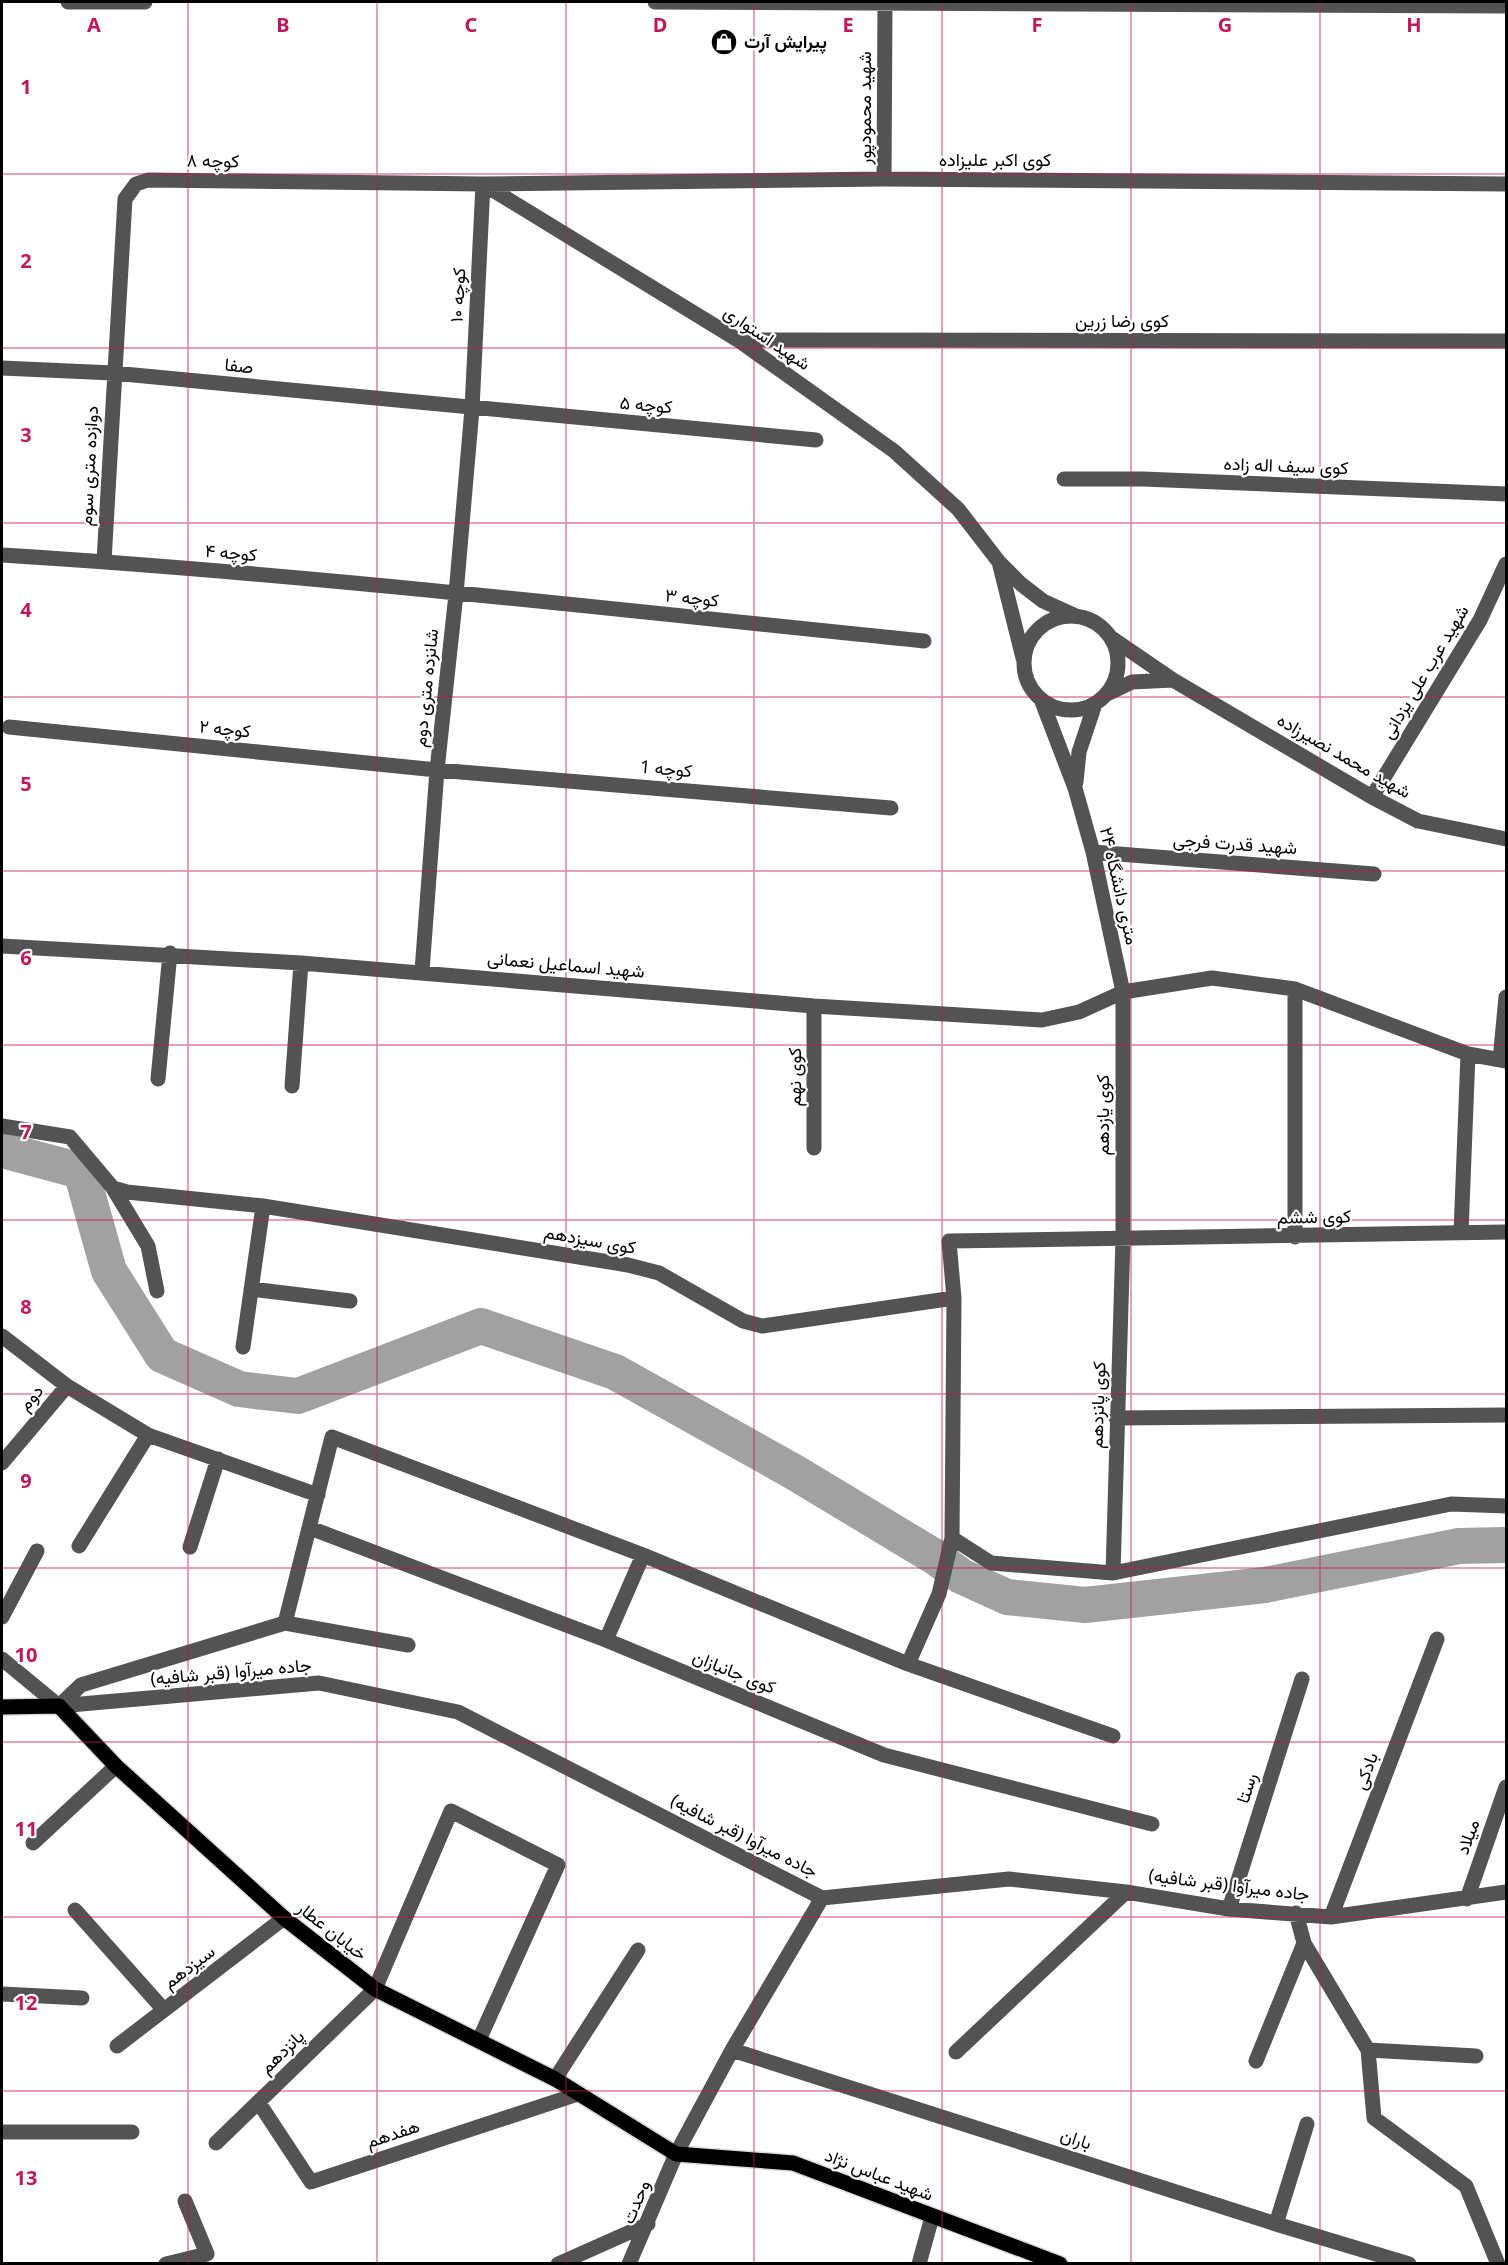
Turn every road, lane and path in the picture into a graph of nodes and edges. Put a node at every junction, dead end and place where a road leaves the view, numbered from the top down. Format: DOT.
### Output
graph roads {
  1 [pos="68,2"];
  2 [pos="94,2"];
  3 [pos="145,2"];
  4 [pos="655,2"];
  5 [pos="885,2"];
  6 [pos="1069,2"];
  7 [pos="1506,6"];
  8 [pos="884,179"];
  9 [pos="483,184"];
  10 [pos="1506,184"];
  11 [pos="738,340"];
  12 [pos="1506,341"];
  13 [pos="2,368"];
  14 [pos="113,373"];
  15 [pos="472,409"];
  16 [pos="816,440"];
  17 [pos="1064,479"];
  18 [pos="1506,494"];
  19 [pos="2,555"];
  20 [pos="104,561"];
  21 [pos="999,562"];
  22 [pos="1506,564"];
  23 [pos="456,594"];
  24 [pos="1074,615"];
  25 [pos="1113,639"];
  26 [pos="924,641"];
  27 [pos="1023,660"];
  28 [pos="1173,680"];
  29 [pos="1041,699"];
  30 [pos="1101,699"];
  31 [pos="9,727"];
  32 [pos="437,770"];
  33 [pos="1075,788"];
  34 [pos="1372,797"];
  35 [pos="891,808"];
  36 [pos="1506,838"];
  37 [pos="1093,852"];
  38 [pos="1374,874"];
  39 [pos="2,946"];
  40 [pos="170,953"];
  41 [pos="301,963"];
  42 [pos="422,971"];
  43 [pos="1295,989"];
  44 [pos="1123,992"];
  45 [pos="1506,997"];
  46 [pos="814,1006"];
  47 [pos="1468,1054"];
  48 [pos="1503,1060"];
  49 [pos="158,1078"];
  50 [pos="292,1086"];
  51 [pos="2,1126"];
  52 [pos="814,1148"];
  53 [pos="113,1188"];
  54 [pos="263,1206"];
  55 [pos="1506,1232"];
  56 [pos="1461,1233"];
  57 [pos="1295,1237"];
  58 [pos="1123,1239"];
  59 [pos="251,1289"];
  60 [pos="157,1291"];
  61 [pos="954,1298"];
  62 [pos="350,1302"];
  63 [pos="2,1336"];
  64 [pos="243,1347"];
  65 [pos="67,1386"];
  66 [pos="1506,1415"];
  67 [pos="1116,1418"];
  68 [pos="148,1435"];
  69 [pos="218,1459"];
  70 [pos="2,1463"];
  71 [pos="318,1494"];
  72 [pos="1506,1506"];
  73 [pos="310,1528"];
  74 [pos="952,1538"];
  75 [pos="79,1546"];
  76 [pos="190,1547"];
  77 [pos="37,1551"];
  78 [pos="643,1555"];
  79 [pos="1113,1573"];
  80 [pos="2,1617"];
  81 [pos="285,1623"];
  82 [pos="1437,1639"];
  83 [pos="606,1640"];
  84 [pos="408,1645"];
  85 [pos="2,1659"];
  86 [pos="908,1664"];
  87 [pos="1302,1679"];
  88 [pos="59,1706"];
  89 [pos="2,1707"];
  90 [pos="1113,1736"];
  91 [pos="116,1766"];
  92 [pos="1506,1787"];
  93 [pos="1152,1824"];
  94 [pos="33,1843"];
  95 [pos="1126,1892"];
  96 [pos="1506,1892"];
  97 [pos="822,1898"];
  98 [pos="1467,1899"];
  99 [pos="1229,1909"];
  100 [pos="75,1910"];
  101 [pos="1296,1913"];
  102 [pos="1331,1917"];
  103 [pos="284,1918"];
  104 [pos="1304,1943"];
  105 [pos="638,1950"];
  106 [pos="375,1989"];
  107 [pos="2,1994"];
  108 [pos="82,1998"];
  109 [pos="164,2010"];
  110 [pos="479,2040"];
  111 [pos="117,2046"];
  112 [pos="732,2050"];
  113 [pos="1368,2050"];
  114 [pos="956,2052"];
  115 [pos="1476,2056"];
  116 [pos="1256,2061"];
  117 [pos="555,2079"];
  118 [pos="578,2094"];
  119 [pos="259,2103"];
  120 [pos="1307,2124"];
  121 [pos="2,2132"];
  122 [pos="132,2132"];
  123 [pos="216,2143"];
  124 [pos="676,2154"];
  125 [pos="185,2201"];
  126 [pos="932,2217"];
  127 [pos="648,2224"];
  128 [pos="1276,2224"];
  129 [pos="209,2259"];
  130 [pos="1054,2262"];
  131 [pos="918,2263"];
  132 [pos="166,2264"];
  133 [pos="558,2264"];
  134 [pos="629,2264"];
  135 [pos="1409,2264"];
  136 [pos="1498,2264"];
  1 -- 2 [label="street"];
  2 -- 3 [label="street"];
  4 -- 5 [label="street"];
  5 -- 6 [label="street"];
  5 -- 8 [label="street, شهید محمودپور"];
  6 -- 7 [label="street"];
  8 -- 9 [label="street, کوی اکبر علیزاده"];
  8 -- 10 [label="street, کوی اکبر علیزاده"];
  9 -- 11 [label="street, شهید استواری"];
  9 -- 14 [label="street, کوچه ۸"];
  9 -- 15 [label="street, کوچه ۱۰"];
  11 -- 12 [label="street, کوی رضا زرین"];
  11 -- 21 [label="street, شهید استواری"];
  13 -- 14 [label="street, صفا"];
  14 -- 15 [label="street, صفا"];
  14 -- 20 [label="street, دوازده متری سوم"];
  15 -- 16 [label="street, کوچه ۵"];
  15 -- 23 [label="street, شانزده متری دوم"];
  17 -- 18 [label="street, کوی سیف اله زاده"];
  19 -- 20 [label="street, کوچه ۴"];
  20 -- 23 [label="street, کوچه ۴"];
  21 -- 24 [label="street, شهید استواری"];
  21 -- 27 [label="street, شهید استواری"];
  22 -- 34 [label="street, شهید عرب علی یزدانی"];
  23 -- 26 [label="street, کوچه ۳"];
  23 -- 32 [label="street, شانزده متری دوم"];
  24 -- 25 [label="street"];
  24 -- 27 [label="street"];
  25 -- 28 [label="street, شهید محمد نصیرزاده"];
  25 -- 30 [label="street"];
  27 -- 29 [label="street"];
  28 -- 30 [label="street"];
  28 -- 34 [label="street, شهید محمد نصیرزاده"];
  29 -- 30 [label="street"];
  29 -- 33 [label="street, ۲۴ متری دانشگاه"];
  30 -- 33 [label="street, ۲۴ متری دانشگاه"];
  31 -- 32 [label="street, کوچه ۲"];
  32 -- 35 [label="street, کوچه 1"];
  32 -- 42 [label="street, شانزده متری دوم"];
  33 -- 37 [label="street, ۲۴ متری دانشگاه"];
  34 -- 36 [label="street, شهید محمد نصیرزاده"];
  37 -- 38 [label="street, شهید قدرت فرجی"];
  37 -- 44 [label="street, ۲۴ متری دانشگاه"];
  39 -- 40 [label="street, شهید اسماعیل نعمانی"];
  40 -- 41 [label="street, شهید اسماعیل نعمانی"];
  40 -- 49 [label="street"];
  41 -- 42 [label="street, شهید اسماعیل نعمانی"];
  41 -- 50 [label="street"];
  42 -- 46 [label="street, شهید اسماعیل نعمانی"];
  43 -- 44 [label="street, شهید اسماعیل نعمانی"];
  43 -- 47 [label="street, شهید اسماعیل نعمانی"];
  43 -- 57 [label="street"];
  44 -- 46 [label="street, شهید اسماعیل نعمانی"];
  44 -- 58 [label="street, کوی یازدهم"];
  45 -- 48 [label="street"];
  46 -- 52 [label="street, کوی نهم"];
  47 -- 48 [label="street, شهید اسماعیل نعمانی"];
  47 -- 56 [label="street"];
  51 -- 53 [label="street"];
  53 -- 54 [label="street, کوی سیزدهم"];
  53 -- 60 [label="street"];
  54 -- 59 [label="street"];
  54 -- 61 [label="street, کوی سیزدهم"];
  55 -- 56 [label="street, کوی ششم"];
  56 -- 57 [label="street, کوی ششم"];
  57 -- 58 [label="street, کوی ششم"];
  58 -- 61 [label="street"];
  58 -- 67 [label="street, کوی پانزدهم"];
  59 -- 62 [label="street"];
  59 -- 64 [label="street"];
  61 -- 74 [label="street"];
  63 -- 65 [label="street"];
  65 -- 68 [label="street"];
  65 -- 70 [label="street, دوم"];
  66 -- 67 [label="street"];
  67 -- 79 [label="street, کوی پانزدهم"];
  68 -- 69 [label="street"];
  68 -- 75 [label="street"];
  69 -- 71 [label="street"];
  69 -- 76 [label="street"];
  71 -- 73 [label="street"];
  71 -- 78 [label="street"];
  72 -- 79 [label="street"];
  73 -- 81 [label="street"];
  73 -- 83 [label="street, کوی جانبازان"];
  74 -- 79 [label="street"];
  74 -- 86 [label="street"];
  77 -- 80 [label="street"];
  78 -- 83 [label="street"];
  78 -- 86 [label="street"];
  81 -- 84 [label="street"];
  81 -- 88 [label="street"];
  82 -- 102 [label="street, بادکی"];
  83 -- 93 [label="street, کوی جانبازان"];
  85 -- 88 [label="street"];
  86 -- 90 [label="street"];
  87 -- 99 [label="street, رستا"];
  88 -- 89 [label="main road"];
  88 -- 91 [label="main road, خیابان عطار"];
  88 -- 97 [label="street, جاده میرآوا (قبر شافیه)"];
  91 -- 94 [label="street"];
  91 -- 103 [label="main road, خیابان عطار"];
  92 -- 98 [label="street, میلاد"];
  95 -- 97 [label="street, جاده میرآوا (قبر شافیه)"];
  95 -- 99 [label="street, جاده میرآوا (قبر شافیه)"];
  95 -- 114 [label="street"];
  96 -- 98 [label="street, جاده میرآوا (قبر شافیه)"];
  97 -- 112 [label="street, وحدت"];
  98 -- 102 [label="street, جاده میرآوا (قبر شافیه)"];
  99 -- 101 [label="street, جاده میرآوا (قبر شافیه)"];
  100 -- 109 [label="street"];
  101 -- 102 [label="street, جاده میرآوا (قبر شافیه)"];
  101 -- 104 [label="street"];
  103 -- 106 [label="main road, خیابان عطار"];
  103 -- 109 [label="street, سیزدهم"];
  104 -- 113 [label="street"];
  104 -- 116 [label="street"];
  105 -- 117 [label="street"];
  106 -- 110 [label="main road, خیابان عطار"];
  106 -- 110 [label="street"];
  106 -- 119 [label="street, پانزدهم"];
  107 -- 108 [label="street"];
  109 -- 111 [label="street, سیزدهم"];
  110 -- 117 [label="main road, خیابان عطار"];
  112 -- 124 [label="street, وحدت"];
  112 -- 128 [label="street, باران"];
  113 -- 115 [label="street"];
  113 -- 136 [label="street"];
  117 -- 118 [label="main road, خیابان عطار"];
  118 -- 119 [label="street, هفدهم"];
  118 -- 124 [label="main road, خیابان عطار"];
  119 -- 123 [label="street, پانزدهم"];
  120 -- 128 [label="street"];
  121 -- 122 [label="street"];
  124 -- 126 [label="main road, شهید عباس نژاد"];
  124 -- 127 [label="street, وحدت"];
  125 -- 129 [label="street"];
  126 -- 130 [label="main road, شهید عباس نژاد"];
  126 -- 131 [label="street"];
  127 -- 133 [label="street"];
  127 -- 134 [label="street, وحدت"];
  128 -- 135 [label="street, باران"];
  129 -- 132 [label="street"];
}
